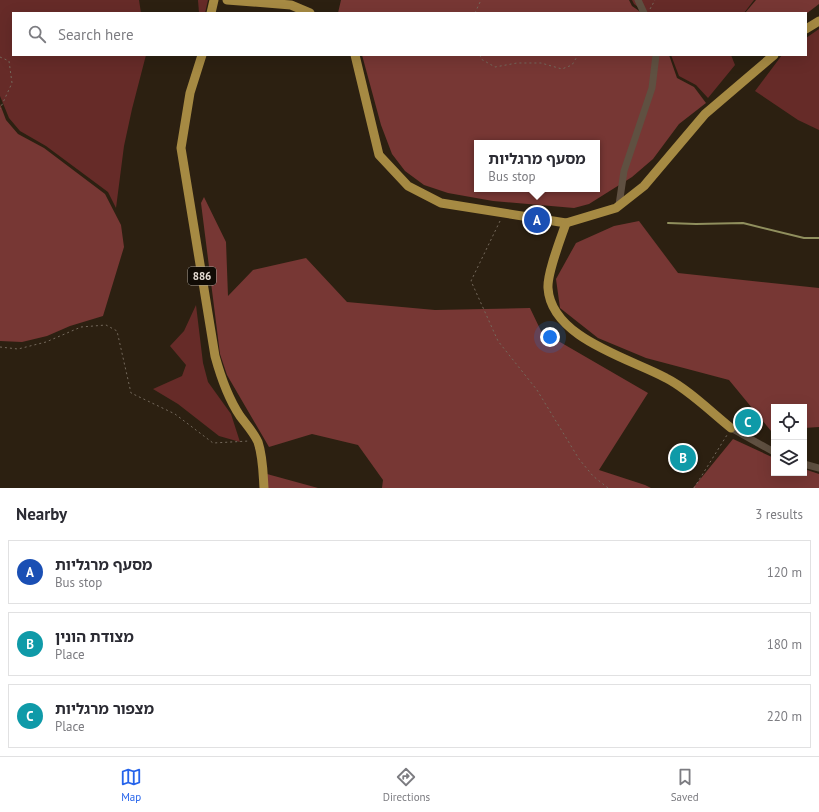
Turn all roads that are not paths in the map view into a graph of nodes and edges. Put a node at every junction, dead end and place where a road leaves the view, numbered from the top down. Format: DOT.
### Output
graph roads {
  1 [pos="214,0"];
  2 [pos="227,0"];
  3 [pos="638,0"];
  4 [pos="211,12"];
  5 [pos="308,12"];
  6 [pos="644,12"];
  7 [pos="819,21"];
  8 [pos="807,28"];
  9 [pos="202,56"];
  10 [pos="355,56"];
  11 [pos="656,56"];
  12 [pos="773,56"];
  13 [pos="619,205"];
  14 [pos="566,223"];
  15 [pos="731,428"];
  16 [pos="771,450"];
  17 [pos="807,465"];
  18 [pos="819,468"];
  19 [pos="264,488"];
  1 -- 4 [label="main road"];
  2 -- 5 [label="main road"];
  3 -- 6 [label="street"];
  7 -- 8 [label="main road"];
  9 -- 19 [label="main road, 886"];
  10 -- 14 [label="main road"];
  11 -- 13 [label="street"];
  12 -- 13 [label="main road"];
  13 -- 14 [label="main road"];
  14 -- 15 [label="main road"];
  15 -- 16 [label="street"];
  17 -- 18 [label="street"];
}
